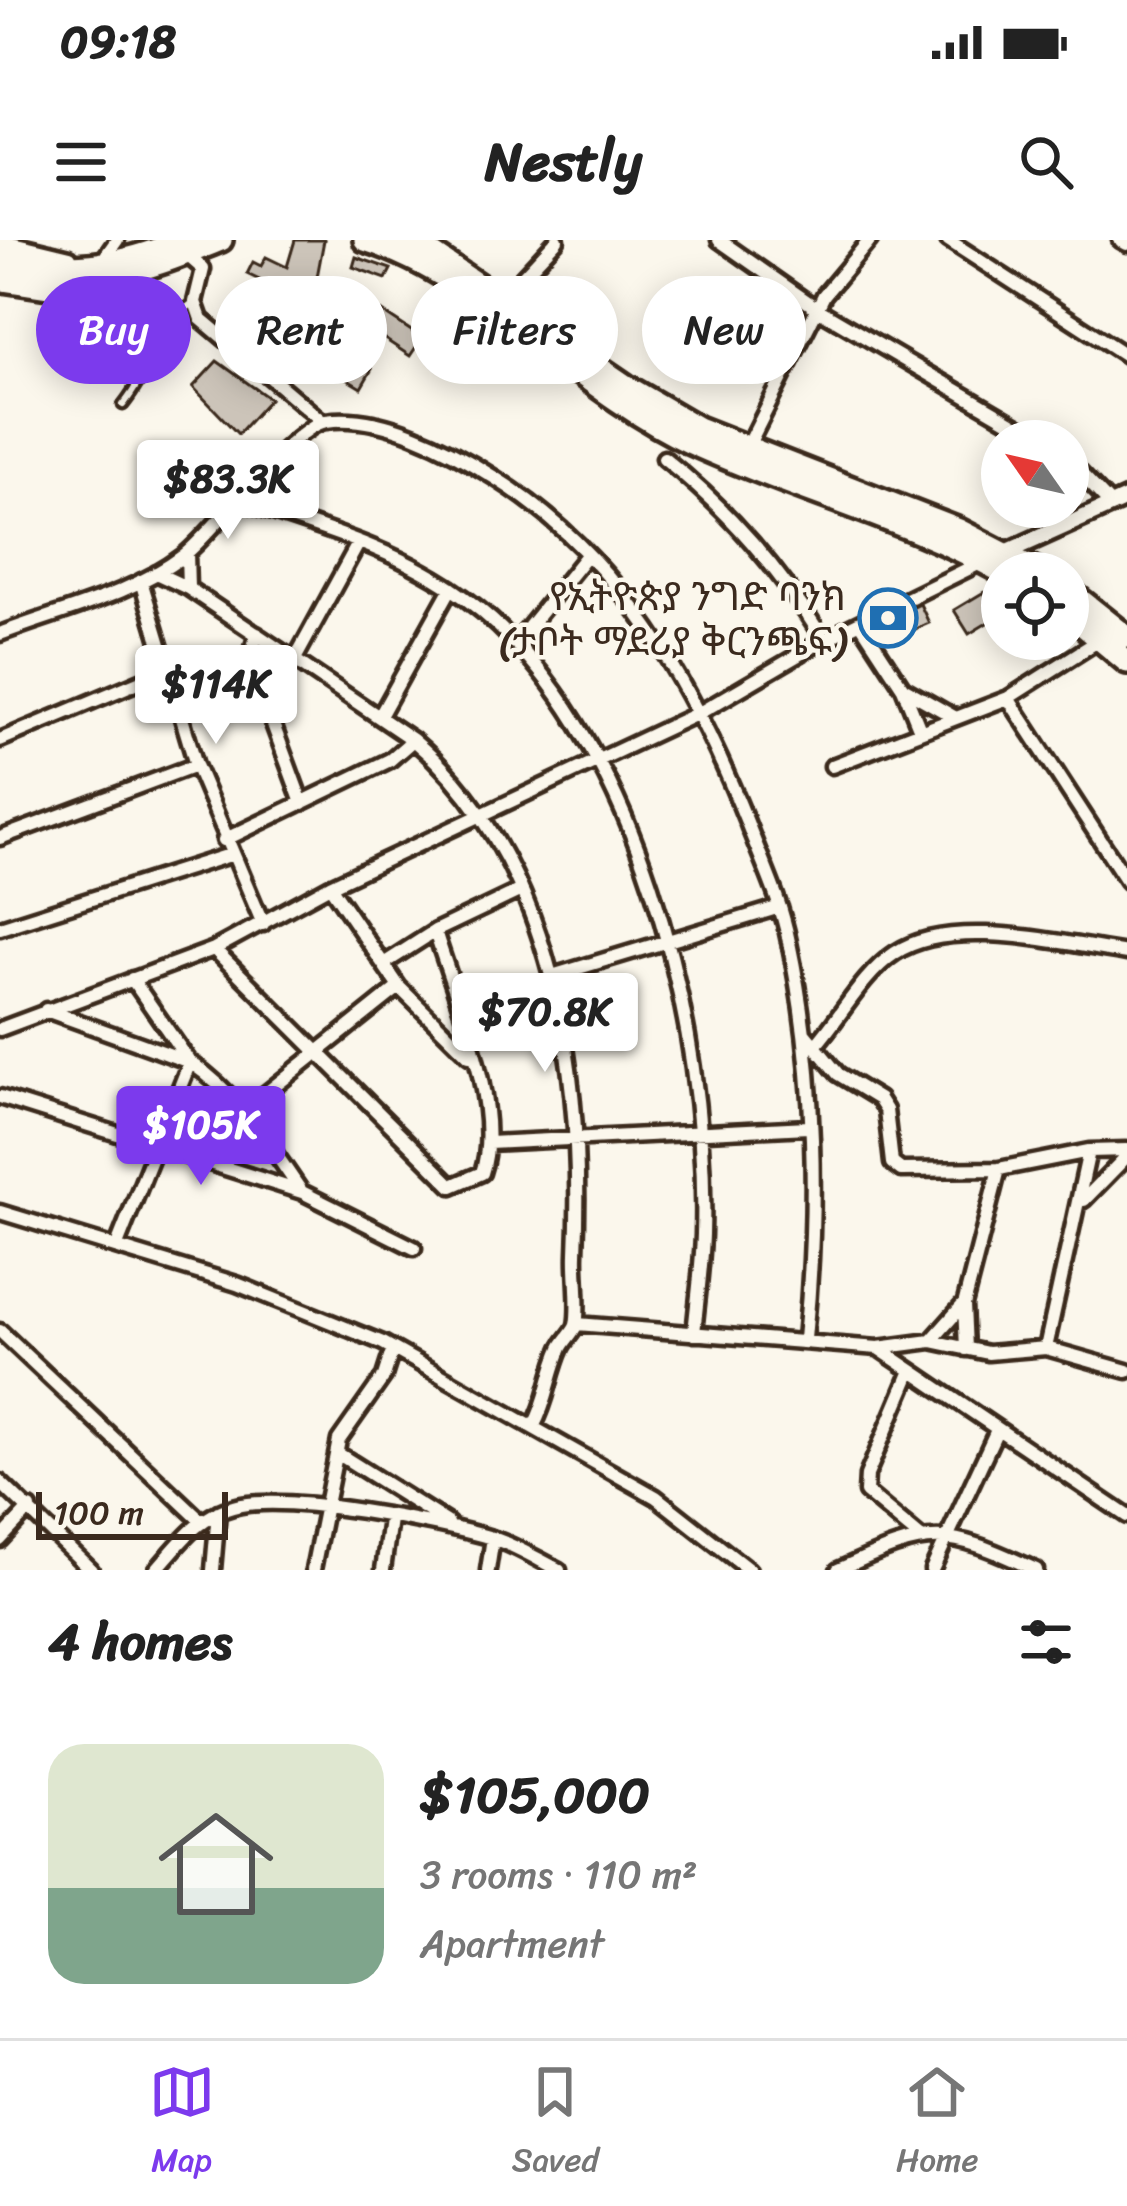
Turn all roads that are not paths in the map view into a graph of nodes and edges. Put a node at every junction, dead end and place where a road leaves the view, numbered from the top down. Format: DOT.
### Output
graph roads {
  1 [pos="0,240"];
  2 [pos="220,240"];
  3 [pos="365,240"];
  4 [pos="412,240"];
  5 [pos="556,240"];
  6 [pos="718,240"];
  7 [pos="871,240"];
  8 [pos="948,240"];
  9 [pos="26,244"];
  10 [pos="184,247"];
  11 [pos="109,249"];
  12 [pos="0,255"];
  13 [pos="0,269"];
  14 [pos="36,276"];
  15 [pos="121,276"];
  16 [pos="467,276"];
  17 [pos="523,276"];
  18 [pos="0,284"];
  19 [pos="36,290"];
  20 [pos="195,302"];
  21 [pos="819,310"];
  22 [pos="1127,356"];
  23 [pos="618,380"];
  24 [pos="123,405"];
  25 [pos="1007,420"];
  26 [pos="322,421"];
  27 [pos="748,446"];
  28 [pos="664,458"];
  29 [pos="1089,477"];
  30 [pos="240,501"];
  31 [pos="1119,502"];
  32 [pos="359,542"];
  33 [pos="981,552"];
  34 [pos="1026,552"];
  35 [pos="188,553"];
  36 [pos="587,556"];
  37 [pos="981,561"];
  38 [pos="981,562"];
  39 [pos="156,574"];
  40 [pos="141,581"];
  41 [pos="188,588"];
  42 [pos="451,588"];
  43 [pos="1089,607"];
  44 [pos="860,622"];
  45 [pos="1089,629"];
  46 [pos="0,634"];
  47 [pos="257,634"];
  48 [pos="1127,637"];
  49 [pos="1102,639"];
  50 [pos="824,640"];
  51 [pos="515,643"];
  52 [pos="295,659"];
  53 [pos="1127,662"];
  54 [pos="167,670"];
  55 [pos="903,688"];
  56 [pos="1008,698"];
  57 [pos="701,712"];
  58 [pos="380,716"];
  59 [pos="954,717"];
  60 [pos="920,730"];
  61 [pos="0,740"];
  62 [pos="413,740"];
  63 [pos="597,763"];
  64 [pos="196,765"];
  65 [pos="832,766"];
  66 [pos="302,803"];
  67 [pos="483,816"];
  68 [pos="0,838"];
  69 [pos="224,840"];
  70 [pos="230,855"];
  71 [pos="1127,881"];
  72 [pos="330,886"];
  73 [pos="519,891"];
  74 [pos="781,907"];
  75 [pos="263,924"];
  76 [pos="0,928"];
  77 [pos="435,931"];
  78 [pos="668,938"];
  79 [pos="214,949"];
  80 [pos="1127,953"];
  81 [pos="385,963"];
  82 [pos="552,976"];
  83 [pos="132,979"];
  84 [pos="399,987"];
  85 [pos="46,1010"];
  86 [pos="0,1029"];
  87 [pos="804,1033"];
  88 [pos="815,1046"];
  89 [pos="319,1049"];
  90 [pos="472,1058"];
  91 [pos="190,1062"];
  92 [pos="0,1097"];
  93 [pos="244,1110"];
  94 [pos="808,1127"];
  95 [pos="698,1131"];
  96 [pos="574,1137"];
  97 [pos="489,1143"];
  98 [pos="157,1149"];
  99 [pos="1089,1151"];
  100 [pos="1127,1153"];
  101 [pos="999,1169"];
  102 [pos="302,1192"];
  103 [pos="1080,1206"];
  104 [pos="0,1212"];
  105 [pos="117,1245"];
  106 [pos="414,1248"];
  107 [pos="964,1305"];
  108 [pos="577,1324"];
  109 [pos="0,1331"];
  110 [pos="694,1334"];
  111 [pos="805,1339"];
  112 [pos="931,1341"];
  113 [pos="878,1348"];
  114 [pos="1046,1348"];
  115 [pos="966,1349"];
  116 [pos="392,1351"];
  117 [pos="1127,1371"];
  118 [pos="910,1373"];
  119 [pos="535,1425"];
  120 [pos="997,1430"];
  121 [pos="337,1453"];
  122 [pos="0,1482"];
  123 [pos="30,1508"];
  124 [pos="324,1509"];
  125 [pos="218,1512"];
  126 [pos="1127,1516"];
  127 [pos="391,1519"];
  128 [pos="200,1520"];
  129 [pos="458,1530"];
  130 [pos="947,1534"];
  131 [pos="493,1538"];
  132 [pos="921,1538"];
  133 [pos="0,1540"];
  134 [pos="91,1570"];
  135 [pos="155,1570"];
  136 [pos="213,1570"];
  137 [pos="313,1570"];
  138 [pos="383,1570"];
  139 [pos="488,1570"];
  140 [pos="559,1570"];
  141 [pos="749,1570"];
  142 [pos="838,1570"];
  143 [pos="932,1570"];
  144 [pos="1036,1570"];
  1 -- 9 [label="street"];
  2 -- 10 [label="main road"];
  3 -- 37 [label="main road"];
  4 -- 16 [label="main road"];
  5 -- 17 [label="street"];
  6 -- 21 [label="street"];
  7 -- 21 [label="street"];
  8 -- 22 [label="street"];
  9 -- 11 [label="street"];
  10 -- 11 [label="main road"];
  10 -- 15 [label="main road"];
  10 -- 20 [label="street"];
  11 -- 12 [label="main road"];
  13 -- 14 [label="main road"];
  18 -- 19 [label="street"];
  20 -- 24 [label="lane"];
  20 -- 26 [label="street"];
  21 -- 25 [label="street"];
  21 -- 27 [label="street"];
  23 -- 27 [label="main road"];
  26 -- 30 [label="street"];
  26 -- 36 [label="street"];
  27 -- 33 [label="main road"];
  28 -- 50 [label="street"];
  29 -- 31 [label="street"];
  30 -- 32 [label="street"];
  30 -- 35 [label="street"];
  31 -- 34 [label="street"];
  32 -- 42 [label="street"];
  32 -- 52 [label="street"];
  35 -- 39 [label="street"];
  35 -- 41 [label="street"];
  36 -- 51 [label="street"];
  36 -- 57 [label="street"];
  38 -- 44 [label="street"];
  39 -- 40 [label="street"];
  39 -- 41 [label="street"];
  40 -- 46 [label="street"];
  40 -- 54 [label="street"];
  41 -- 47 [label="street"];
  42 -- 51 [label="street"];
  42 -- 58 [label="street"];
  43 -- 48 [label="main road"];
  44 -- 50 [label="street"];
  44 -- 55 [label="street"];
  45 -- 49 [label="main road"];
  47 -- 52 [label="street"];
  47 -- 66 [label="street"];
  49 -- 53 [label="main road"];
  49 -- 56 [label="street"];
  50 -- 57 [label="street"];
  51 -- 63 [label="street"];
  52 -- 58 [label="street"];
  54 -- 61 [label="street"];
  54 -- 64 [label="street"];
  55 -- 59 [label="street"];
  55 -- 60 [label="street"];
  56 -- 59 [label="street"];
  56 -- 71 [label="street"];
  57 -- 63 [label="street"];
  57 -- 74 [label="street"];
  58 -- 62 [label="street"];
  59 -- 60 [label="street"];
  60 -- 65 [label="street"];
  62 -- 66 [label="street"];
  62 -- 67 [label="street"];
  63 -- 67 [label="street"];
  63 -- 78 [label="street"];
  64 -- 68 [label="street"];
  64 -- 69 [label="street"];
  66 -- 69 [label="street"];
  67 -- 72 [label="street"];
  67 -- 73 [label="street"];
  69 -- 70 [label="street"];
  70 -- 75 [label="street"];
  70 -- 76 [label="street"];
  72 -- 75 [label="street"];
  72 -- 81 [label="street"];
  73 -- 77 [label="street"];
  73 -- 82 [label="street"];
  74 -- 78 [label="street"];
  74 -- 87 [label="street"];
  75 -- 79 [label="street"];
  77 -- 81 [label="street"];
  77 -- 90 [label="street"];
  78 -- 82 [label="street"];
  78 -- 95 [label="street"];
  79 -- 83 [label="street"];
  79 -- 89 [label="street"];
  80 -- 88 [label="street"];
  81 -- 84 [label="street"];
  82 -- 96 [label="street"];
  83 -- 85 [label="street"];
  83 -- 91 [label="street"];
  84 -- 89 [label="street"];
  84 -- 90 [label="street"];
  85 -- 86 [label="street"];
  85 -- 91 [label="street"];
  87 -- 88 [label="street"];
  87 -- 94 [label="street"];
  88 -- 101 [label="street"];
  89 -- 93 [label="street"];
  89 -- 97 [label="street"];
  90 -- 97 [label="street"];
  91 -- 93 [label="street"];
  91 -- 98 [label="street"];
  92 -- 98 [label="street"];
  93 -- 102 [label="street"];
  94 -- 95 [label="street"];
  94 -- 111 [label="street"];
  95 -- 96 [label="street"];
  95 -- 110 [label="street"];
  96 -- 97 [label="street"];
  96 -- 108 [label="street"];
  98 -- 102 [label="street"];
  98 -- 105 [label="street"];
  99 -- 100 [label="street"];
  99 -- 101 [label="street"];
  99 -- 103 [label="street"];
  100 -- 103 [label="street"];
  101 -- 107 [label="street"];
  102 -- 106 [label="street"];
  103 -- 114 [label="street"];
  104 -- 105 [label="street"];
  105 -- 116 [label="street"];
  107 -- 112 [label="street"];
  107 -- 115 [label="street"];
  108 -- 110 [label="street"];
  108 -- 119 [label="street"];
  109 -- 128 [label="street"];
  110 -- 111 [label="street"];
  111 -- 113 [label="street"];
  112 -- 113 [label="street"];
  112 -- 115 [label="street"];
  113 -- 118 [label="street"];
  114 -- 115 [label="street"];
  114 -- 117 [label="street"];
  116 -- 119 [label="street"];
  116 -- 121 [label="street"];
  118 -- 120 [label="street"];
  118 -- 132 [label="street"];
  119 -- 141 [label="street"];
  120 -- 126 [label="street"];
  120 -- 130 [label="street"];
  121 -- 124 [label="street"];
  121 -- 129 [label="street"];
  122 -- 123 [label="street"];
  123 -- 133 [label="street"];
  123 -- 134 [label="street"];
  124 -- 125 [label="street"];
  124 -- 127 [label="street"];
  124 -- 137 [label="street"];
  125 -- 128 [label="street"];
  125 -- 136 [label="street"];
  127 -- 129 [label="street"];
  127 -- 138 [label="street"];
  128 -- 135 [label="street"];
  129 -- 131 [label="street"];
  130 -- 132 [label="street"];
  130 -- 143 [label="street"];
  130 -- 144 [label="street"];
  131 -- 139 [label="street"];
  131 -- 140 [label="street"];
  132 -- 142 [label="street"];
}
